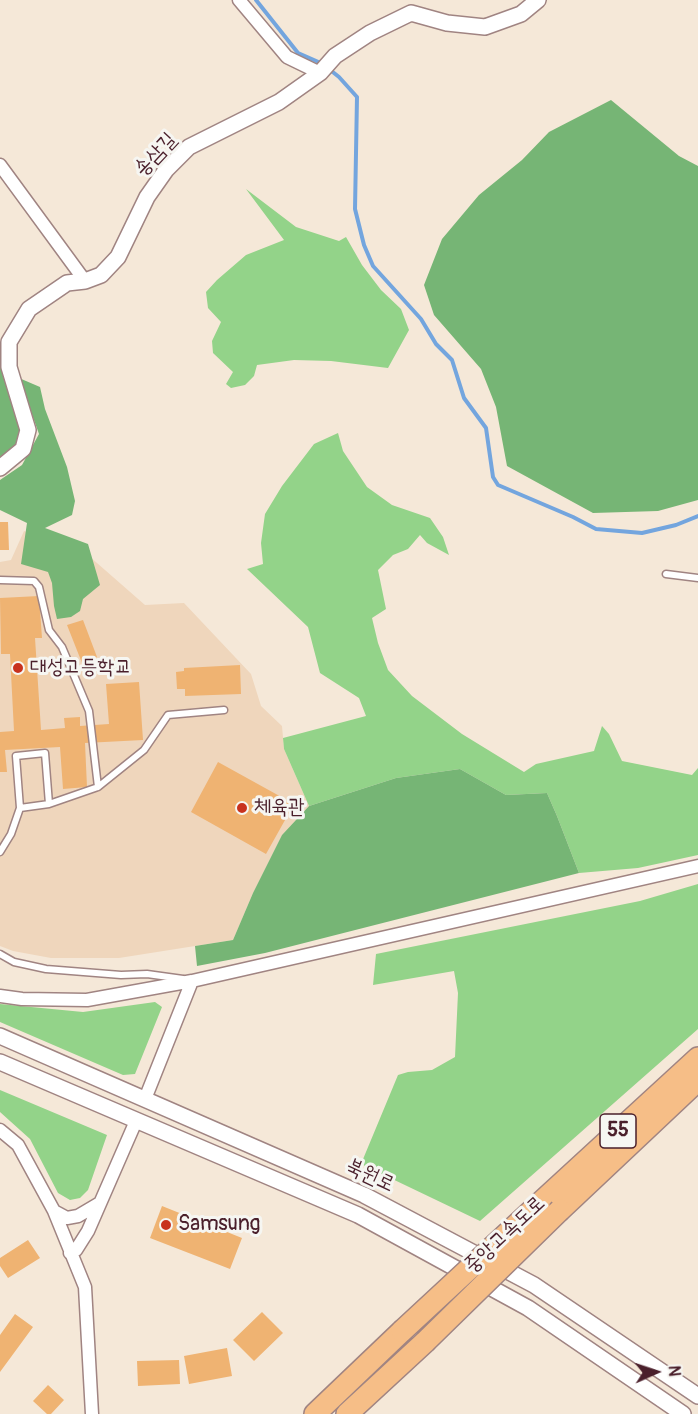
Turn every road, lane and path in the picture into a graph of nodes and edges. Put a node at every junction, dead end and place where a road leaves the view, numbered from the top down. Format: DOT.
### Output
graph roads {
  1 [pos="239,0"];
  2 [pos="538,0"];
  3 [pos="320,73"];
  4 [pos="2,171"];
  5 [pos="85,281"];
  6 [pos="0,468"];
  7 [pos="666,574"];
  8 [pos="698,578"];
  9 [pos="0,580"];
  10 [pos="224,710"];
  11 [pos="98,786"];
  12 [pos="49,804"];
  13 [pos="21,808"];
  14 [pos="0,852"];
  15 [pos="698,866"];
  16 [pos="0,954"];
  17 [pos="192,981"];
  18 [pos="0,996"];
  19 [pos="0,1036"];
  20 [pos="698,1058"];
  21 [pos="0,1062"];
  22 [pos="698,1080"];
  23 [pos="145,1099"];
  24 [pos="136,1121"];
  25 [pos="0,1130"];
  26 [pos="100,1203"];
  27 [pos="54,1211"];
  28 [pos="70,1253"];
  29 [pos="698,1396"];
  30 [pos="92,1414"];
  31 [pos="315,1414"];
  32 [pos="347,1414"];
  33 [pos="682,1414"];
  1 -- 3 [label="street"];
  2 -- 3 [label="street, 송삼길"];
  3 -- 5 [label="street, 송삼길"];
  4 -- 5 [label="street"];
  5 -- 6 [label="street, 송삼길"];
  7 -- 8 [label="lane"];
  9 -- 11 [label="lane"];
  10 -- 11 [label="lane"];
  11 -- 12 [label="lane"];
  12 -- 13 [label="lane"];
  12 -- 13 [label="lane"];
  13 -- 14 [label="lane"];
  15 -- 17 [label="street"];
  16 -- 17 [label="lane"];
  17 -- 18 [label="street"];
  17 -- 23 [label="street"];
  19 -- 23 [label="street, 북원로"];
  20 -- 31 [label="highway, 중앙고속도로 / 55, bridge"];
  21 -- 24 [label="street, 북원로"];
  22 -- 32 [label="highway, 중앙고속도로 / 55, bridge"];
  23 -- 24 [label="street"];
  23 -- 29 [label="street, 북원로"];
  24 -- 26 [label="street"];
  24 -- 33 [label="street, 북원로"];
  25 -- 27 [label="street"];
  26 -- 27 [label="street"];
  26 -- 28 [label="street"];
  27 -- 28 [label="street"];
  28 -- 30 [label="street"];
}
